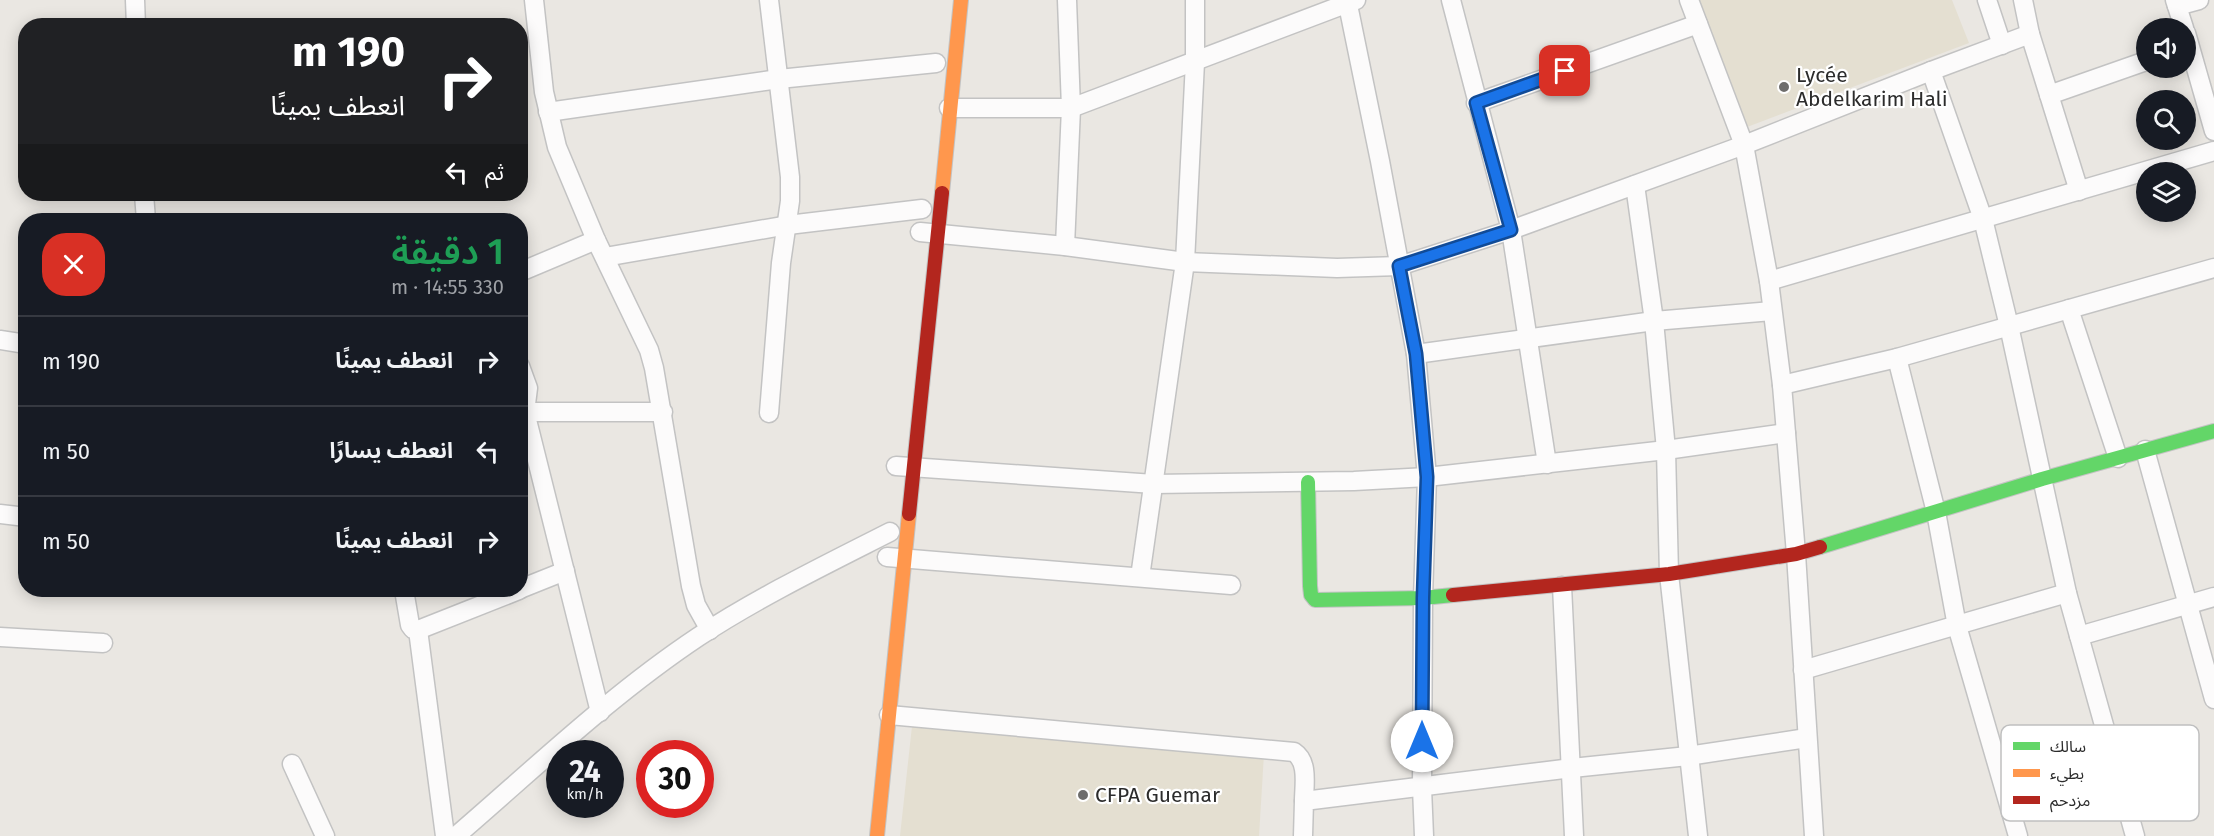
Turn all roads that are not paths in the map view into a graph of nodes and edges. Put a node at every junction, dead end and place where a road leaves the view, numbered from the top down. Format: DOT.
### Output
graph roads {
  1 [pos="135,0"];
  2 [pos="534,0"];
  3 [pos="769,0"];
  4 [pos="961,0"];
  5 [pos="1067,0"];
  6 [pos="1195,0"];
  7 [pos="1451,0"];
  8 [pos="1689,0"];
  9 [pos="1987,0"];
  10 [pos="2023,0"];
  11 [pos="2199,0"];
  12 [pos="1350,1"];
  13 [pos="2176,3"];
  14 [pos="136,18"];
  15 [pos="2180,18"];
  16 [pos="1698,24"];
  17 [pos="2030,34"];
  18 [pos="2001,45"];
  19 [pos="1195,62"];
  20 [pos="936,63"];
  21 [pos="2136,64"];
  22 [pos="2196,69"];
  23 [pos="1931,71"];
  24 [pos="779,80"];
  25 [pos="2049,94"];
  26 [pos="1476,103"];
  27 [pos="949,108"];
  28 [pos="1071,108"];
  29 [pos="548,112"];
  30 [pos="2213,119"];
  31 [pos="1744,146"];
  32 [pos="2214,151"];
  33 [pos="1635,185"];
  34 [pos="2079,191"];
  35 [pos="923,203"];
  36 [pos="1983,219"];
  37 [pos="788,225"];
  38 [pos="1511,230"];
  39 [pos="925,236"];
  40 [pos="596,240"];
  41 [pos="1065,246"];
  42 [pos="605,257"];
  43 [pos="1185,262"];
  44 [pos="1399,266"];
  45 [pos="2214,268"];
  46 [pos="528,269"];
  47 [pos="1769,281"];
  48 [pos="2069,309"];
  49 [pos="1772,311"];
  50 [pos="1654,321"];
  51 [pos="2009,326"];
  52 [pos="1526,339"];
  53 [pos="0,340"];
  54 [pos="18,343"];
  55 [pos="1416,354"];
  56 [pos="1897,358"];
  57 [pos="1782,385"];
  58 [pos="528,412"];
  59 [pos="663,412"];
  60 [pos="769,413"];
  61 [pos="528,431"];
  62 [pos="2214,431"];
  63 [pos="1786,433"];
  64 [pos="1666,450"];
  65 [pos="2145,450"];
  66 [pos="2118,458"];
  67 [pos="1547,464"];
  68 [pos="900,466"];
  69 [pos="1427,477"];
  70 [pos="2042,479"];
  71 [pos="1308,482"];
  72 [pos="1154,484"];
  73 [pos="1936,512"];
  74 [pos="0,514"];
  75 [pos="18,516"];
  76 [pos="890,526"];
  77 [pos="1796,554"];
  78 [pos="893,561"];
  79 [pos="565,571"];
  80 [pos="1669,574"];
  81 [pos="1140,577"];
  82 [pos="1231,585"];
  83 [pos="528,586"];
  84 [pos="1562,586"];
  85 [pos="2067,593"];
  86 [pos="405,597"];
  87 [pos="500,597"];
  88 [pos="2214,597"];
  89 [pos="1423,598"];
  90 [pos="2186,605"];
  91 [pos="1957,626"];
  92 [pos="418,630"];
  93 [pos="710,630"];
  94 [pos="2079,636"];
  95 [pos="0,637"];
  96 [pos="103,643"];
  97 [pos="1803,670"];
  98 [pos="2214,699"];
  99 [pos="600,711"];
  100 [pos="889,715"];
  101 [pos="2104,725"];
  102 [pos="1807,738"];
  103 [pos="1688,756"];
  104 [pos="292,764"];
  105 [pos="1572,768"];
  106 [pos="2001,777"];
  107 [pos="1422,788"];
  108 [pos="1304,801"];
  109 [pos="2014,821"];
  110 [pos="2131,821"];
  111 [pos="325,836"];
  112 [pos="445,836"];
  113 [pos="456,836"];
  114 [pos="877,836"];
  115 [pos="1302,836"];
  116 [pos="1424,836"];
  117 [pos="1574,836"];
  118 [pos="1698,836"];
  119 [pos="1814,836"];
  120 [pos="2018,836"];
  121 [pos="2135,836"];
  1 -- 14 [label="street"];
  2 -- 29 [label="street"];
  3 -- 24 [label="street"];
  4 -- 27 [label="street"];
  5 -- 28 [label="street"];
  6 -- 19 [label="street"];
  7 -- 26 [label="street"];
  8 -- 16 [label="street"];
  9 -- 18 [label="street"];
  10 -- 17 [label="street"];
  11 -- 13 [label="street"];
  12 -- 19 [label="street"];
  12 -- 44 [label="street"];
  13 -- 15 [label="street"];
  16 -- 26 [label="street"];
  16 -- 31 [label="street"];
  17 -- 18 [label="street"];
  17 -- 25 [label="street"];
  18 -- 23 [label="street"];
  19 -- 28 [label="street"];
  19 -- 43 [label="street"];
  20 -- 24 [label="street"];
  21 -- 25 [label="street"];
  22 -- 30 [label="street"];
  23 -- 31 [label="street"];
  23 -- 36 [label="street"];
  24 -- 29 [label="street"];
  24 -- 37 [label="street"];
  25 -- 34 [label="street"];
  26 -- 38 [label="street"];
  27 -- 28 [label="street"];
  27 -- 39 [label="street"];
  28 -- 41 [label="street"];
  29 -- 40 [label="street"];
  31 -- 33 [label="street"];
  31 -- 47 [label="street"];
  32 -- 34 [label="street"];
  33 -- 38 [label="street"];
  33 -- 50 [label="street"];
  34 -- 36 [label="street"];
  35 -- 37 [label="street"];
  35 -- 39 [label="street"];
  36 -- 47 [label="street"];
  36 -- 51 [label="street"];
  37 -- 42 [label="street"];
  37 -- 60 [label="street"];
  38 -- 44 [label="street"];
  38 -- 52 [label="street"];
  39 -- 41 [label="street"];
  39 -- 68 [label="street"];
  40 -- 42 [label="street"];
  40 -- 46 [label="street"];
  41 -- 43 [label="street"];
  42 -- 59 [label="street"];
  43 -- 44 [label="street"];
  43 -- 72 [label="street"];
  44 -- 55 [label="street"];
  45 -- 48 [label="street"];
  47 -- 49 [label="street"];
  48 -- 51 [label="street"];
  48 -- 66 [label="street"];
  49 -- 50 [label="street"];
  49 -- 57 [label="street"];
  50 -- 52 [label="street"];
  50 -- 64 [label="street"];
  51 -- 56 [label="street"];
  51 -- 70 [label="street"];
  52 -- 55 [label="street"];
  52 -- 67 [label="street"];
  53 -- 54 [label="street"];
  55 -- 69 [label="street"];
  56 -- 57 [label="street"];
  56 -- 73 [label="street"];
  57 -- 63 [label="street"];
  58 -- 59 [label="street"];
  59 -- 93 [label="street"];
  61 -- 79 [label="street"];
  62 -- 65 [label="street"];
  63 -- 64 [label="street"];
  63 -- 77 [label="street"];
  64 -- 67 [label="street"];
  64 -- 80 [label="street"];
  65 -- 66 [label="street"];
  65 -- 90 [label="street"];
  66 -- 70 [label="street"];
  67 -- 69 [label="street"];
  68 -- 72 [label="street"];
  68 -- 78 [label="street"];
  69 -- 71 [label="street"];
  69 -- 89 [label="street"];
  70 -- 73 [label="street"];
  70 -- 85 [label="street"];
  71 -- 72 [label="street"];
  71 -- 89 [label="street"];
  72 -- 81 [label="street"];
  73 -- 77 [label="street"];
  73 -- 91 [label="street"];
  74 -- 75 [label="street"];
  76 -- 78 [label="street"];
  76 -- 93 [label="street"];
  77 -- 80 [label="street"];
  77 -- 97 [label="street"];
  78 -- 81 [label="street"];
  78 -- 100 [label="street"];
  79 -- 83 [label="street"];
  79 -- 99 [label="street"];
  80 -- 84 [label="street"];
  80 -- 103 [label="street"];
  81 -- 82 [label="street"];
  84 -- 89 [label="street"];
  84 -- 105 [label="street"];
  85 -- 91 [label="street"];
  85 -- 94 [label="street"];
  86 -- 92 [label="street"];
  87 -- 92 [label="street"];
  88 -- 90 [label="street"];
  89 -- 107 [label="street"];
  90 -- 94 [label="street"];
  90 -- 98 [label="street"];
  91 -- 97 [label="street"];
  91 -- 106 [label="street"];
  92 -- 112 [label="street"];
  93 -- 99 [label="street"];
  94 -- 101 [label="street"];
  95 -- 96 [label="street"];
  97 -- 102 [label="street"];
  99 -- 113 [label="street"];
  100 -- 108 [label="street"];
  100 -- 114 [label="street"];
  102 -- 103 [label="street"];
  102 -- 119 [label="street"];
  103 -- 105 [label="street"];
  103 -- 118 [label="street"];
  104 -- 111 [label="street"];
  105 -- 107 [label="street"];
  105 -- 117 [label="street"];
  107 -- 108 [label="street"];
  107 -- 116 [label="street"];
  108 -- 115 [label="street"];
  109 -- 120 [label="street"];
  110 -- 121 [label="street"];
}
